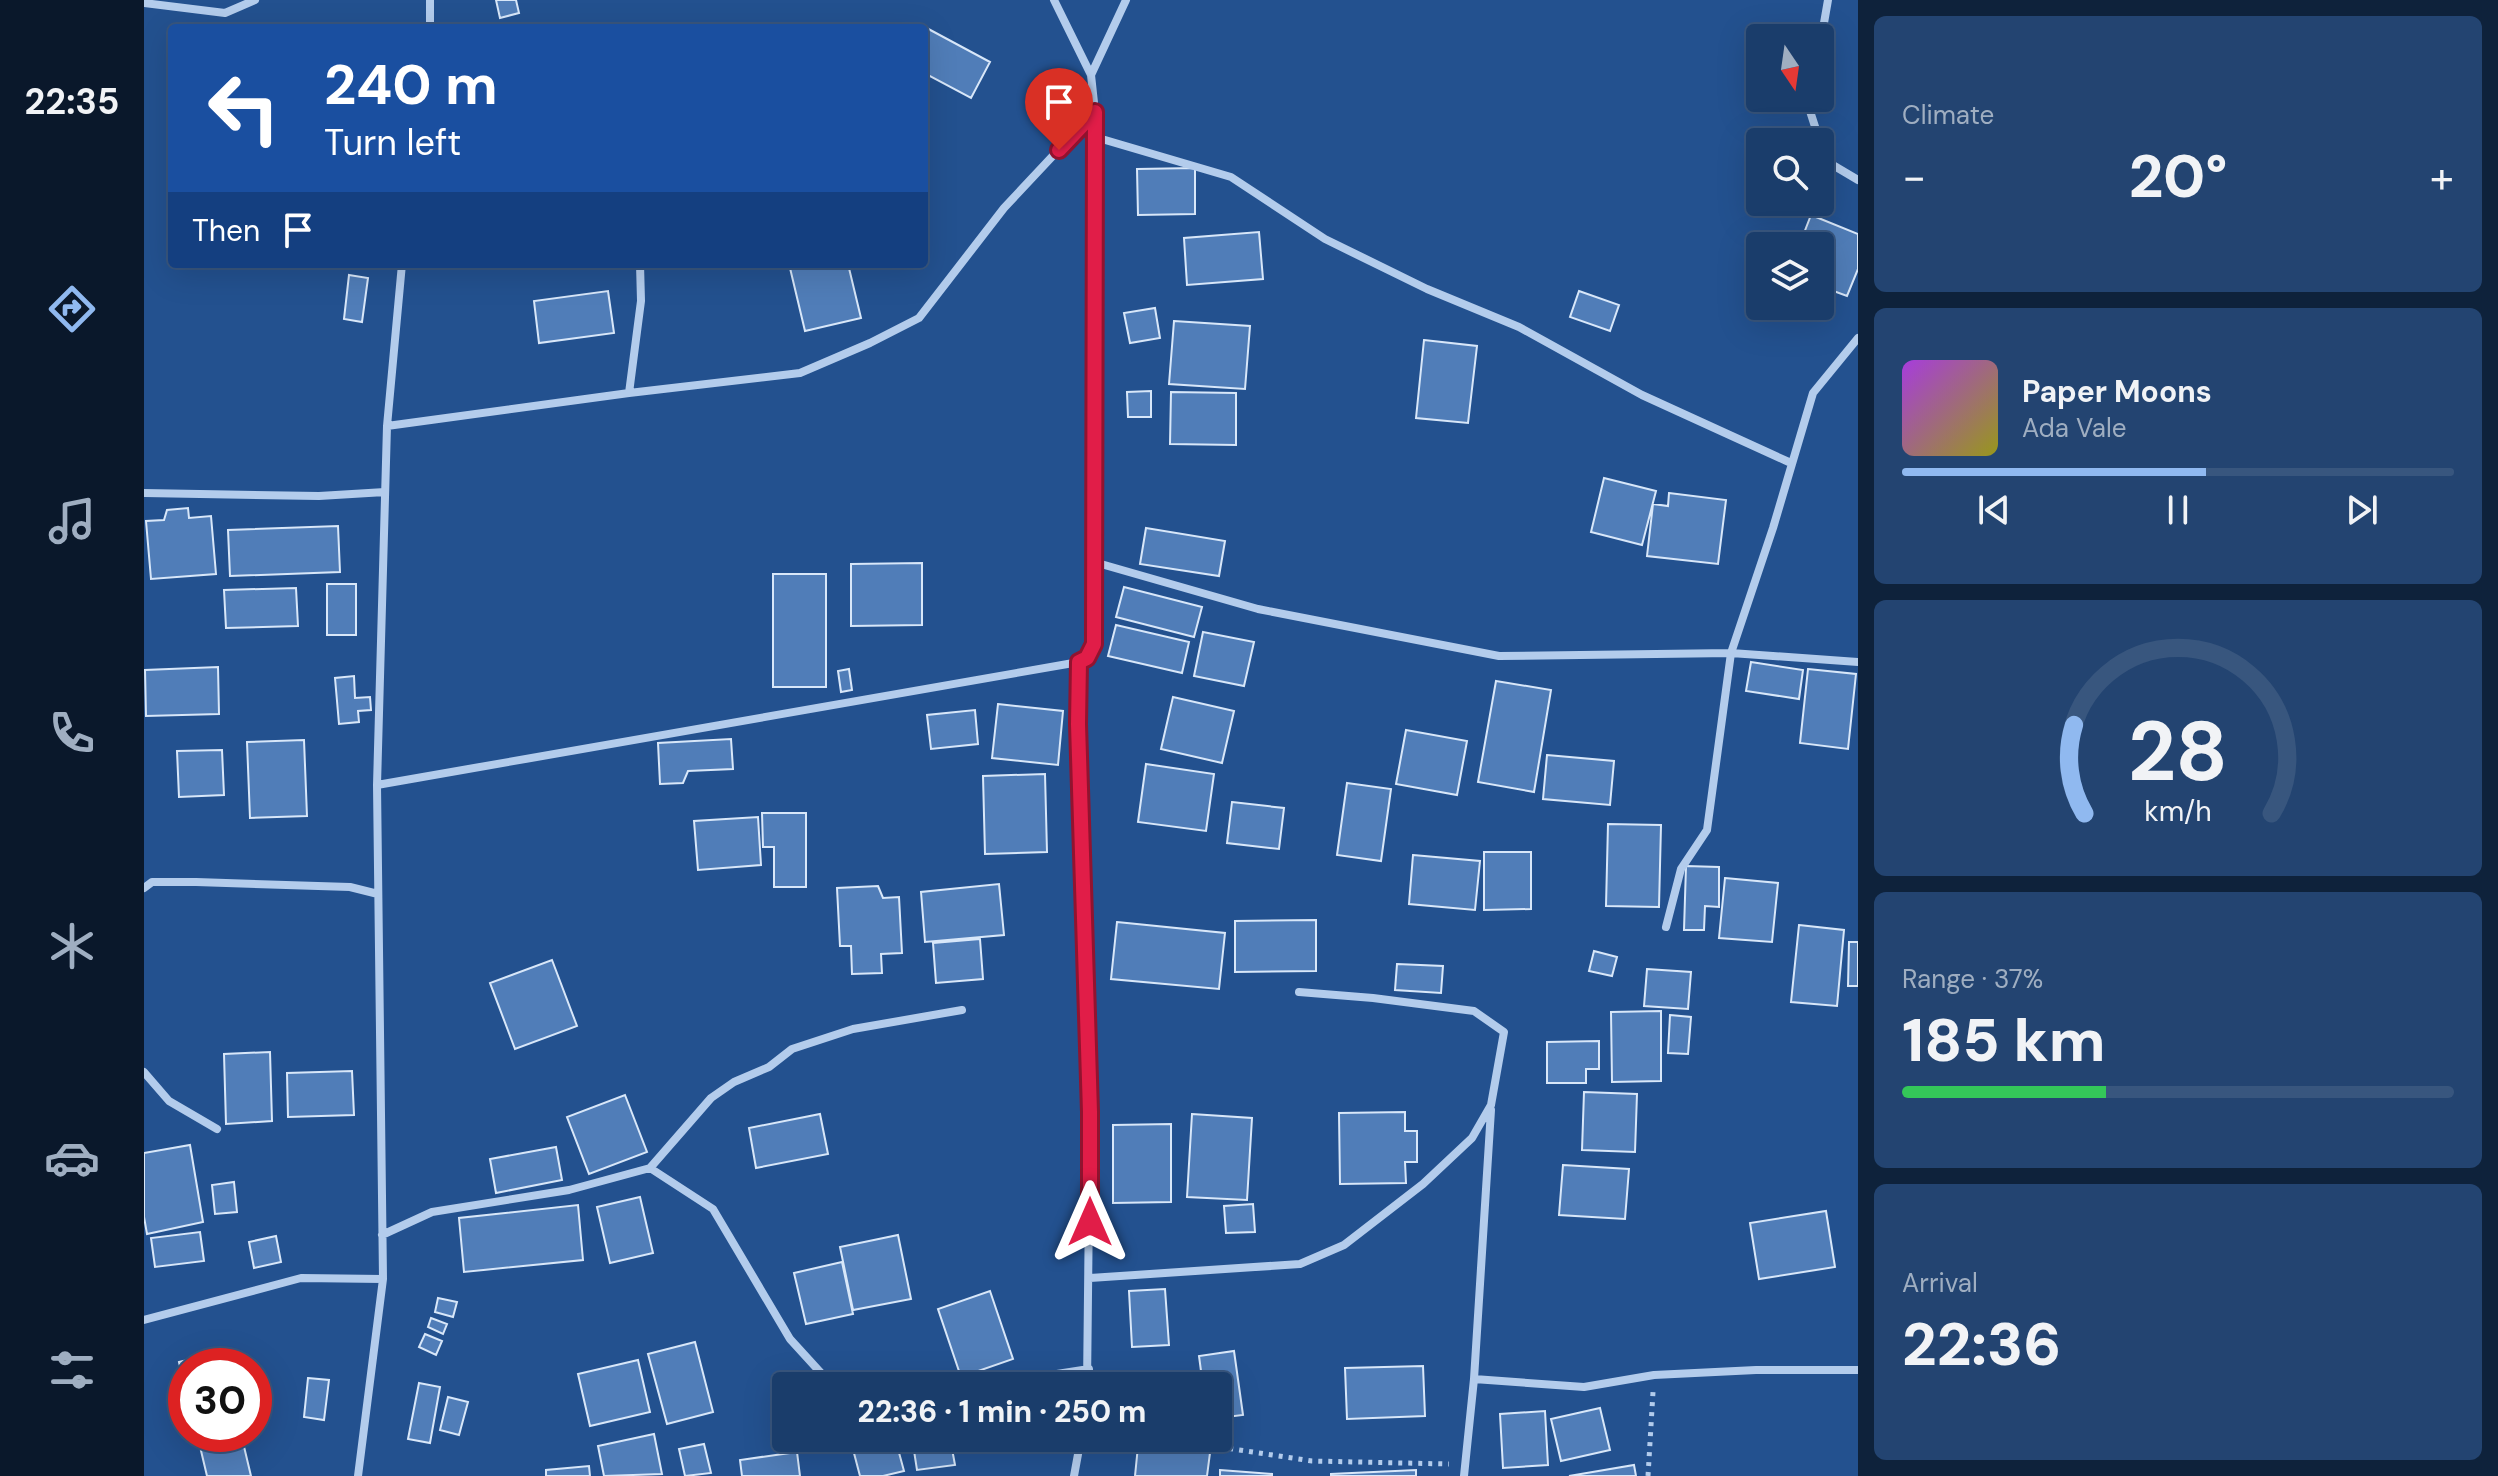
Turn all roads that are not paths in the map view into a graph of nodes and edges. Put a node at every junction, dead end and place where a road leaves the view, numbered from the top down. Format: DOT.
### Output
graph roads {
  1 [pos="255,0"];
  2 [pos="430,0"];
  3 [pos="1054,0"];
  4 [pos="1126,0"];
  5 [pos="1828,0"];
  6 [pos="144,3"];
  7 [pos="430,24"];
  8 [pos="1824,24"];
  9 [pos="1091,75"];
  10 [pos="1095,112"];
  11 [pos="1095,137"];
  12 [pos="1834,166"];
  13 [pos="1858,180"];
  14 [pos="402,268"];
  15 [pos="640,268"];
  16 [pos="1858,338"];
  17 [pos="629,393"];
  18 [pos="387,426"];
  19 [pos="1791,463"];
  20 [pos="385,492"];
  21 [pos="144,493"];
  22 [pos="1094,562"];
  23 [pos="1731,653"];
  24 [pos="1079,662"];
  25 [pos="1858,662"];
  26 [pos="377,785"];
  27 [pos="144,888"];
  28 [pos="378,894"];
  29 [pos="1666,927"];
  30 [pos="1299,992"];
  31 [pos="962,1010"];
  32 [pos="144,1072"];
  33 [pos="1491,1105"];
  34 [pos="217,1129"];
  35 [pos="650,1168"];
  36 [pos="382,1235"];
  37 [pos="1090,1278"];
  38 [pos="383,1279"];
  39 [pos="144,1320"];
  40 [pos="1089,1369"];
  41 [pos="1858,1370"];
  42 [pos="820,1372"];
  43 [pos="1070,1372"];
  44 [pos="1089,1372"];
  45 [pos="1474,1379"];
  46 [pos="1078,1452"];
  47 [pos="358,1476"];
  48 [pos="1074,1476"];
  49 [pos="1464,1476"];
  1 -- 6 [label="street"];
  2 -- 7 [label="street"];
  3 -- 9 [label="street"];
  4 -- 9 [label="street"];
  5 -- 8 [label="street"];
  9 -- 10 [label="street"];
  10 -- 11 [label="street"];
  10 -- 17 [label="street"];
  11 -- 19 [label="street"];
  11 -- 22 [label="street"];
  12 -- 13 [label="street"];
  14 -- 18 [label="street"];
  15 -- 17 [label="street"];
  16 -- 19 [label="street"];
  17 -- 18 [label="street"];
  18 -- 20 [label="street"];
  19 -- 23 [label="street"];
  20 -- 21 [label="street"];
  20 -- 26 [label="street"];
  22 -- 23 [label="street"];
  22 -- 24 [label="street"];
  23 -- 25 [label="street"];
  23 -- 29 [label="street"];
  24 -- 26 [label="street"];
  24 -- 37 [label="street"];
  26 -- 28 [label="street"];
  27 -- 28 [label="street"];
  28 -- 36 [label="street"];
  30 -- 33 [label="street"];
  31 -- 35 [label="street"];
  32 -- 34 [label="street"];
  33 -- 37 [label="street"];
  33 -- 45 [label="street"];
  35 -- 36 [label="street"];
  35 -- 42 [label="street"];
  36 -- 38 [label="street"];
  37 -- 40 [label="street"];
  38 -- 39 [label="street"];
  38 -- 47 [label="street"];
  40 -- 43 [label="street"];
  40 -- 44 [label="street"];
  41 -- 45 [label="street"];
  45 -- 49 [label="street"];
  46 -- 48 [label="street"];
}
